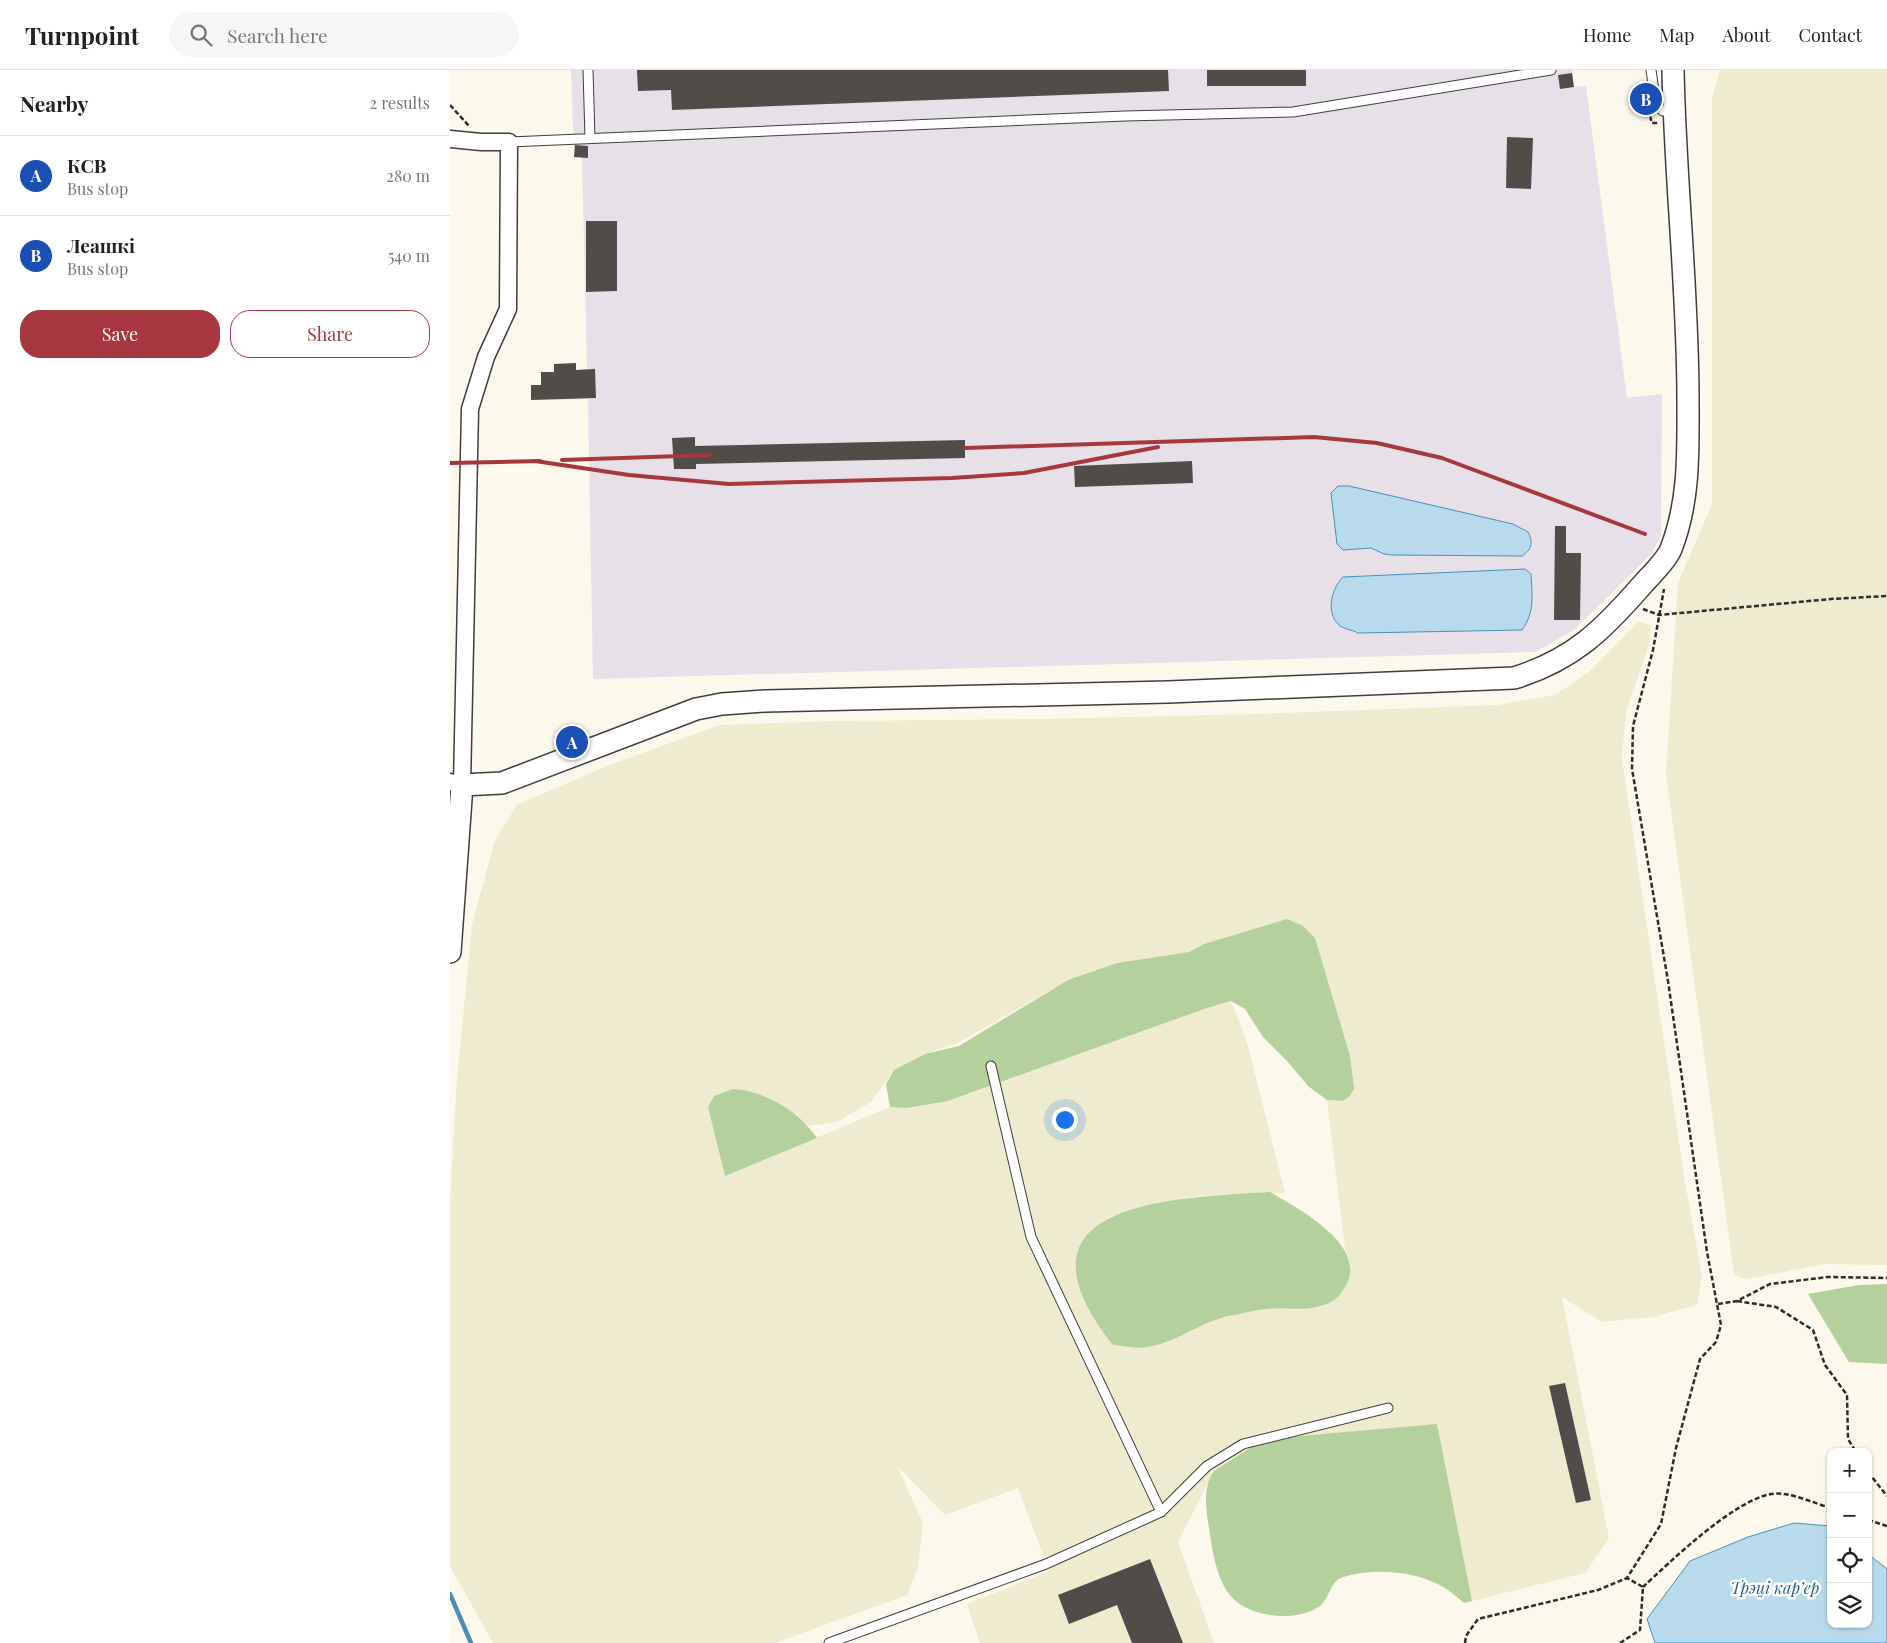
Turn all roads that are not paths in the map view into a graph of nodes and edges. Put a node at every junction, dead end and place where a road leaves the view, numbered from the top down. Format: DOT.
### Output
graph roads {
  1 [pos="588,70"];
  2 [pos="1551,70"];
  3 [pos="1651,70"];
  4 [pos="1673,70"];
  5 [pos="1674,110"];
  6 [pos="590,138"];
  7 [pos="450,140"];
  8 [pos="509,142"];
  9 [pos="456,783"];
  10 [pos="450,952"];
  11 [pos="991,1066"];
  12 [pos="1388,1408"];
  13 [pos="1161,1512"];
  14 [pos="829,1643"];
  1 -- 6 [label="lane"];
  2 -- 6 [label="lane"];
  3 -- 5 [label="lane"];
  4 -- 5 [label="street"];
  5 -- 9 [label="street"];
  6 -- 8 [label="lane"];
  7 -- 8 [label="street"];
  8 -- 9 [label="street"];
  9 -- 10 [label="street"];
  11 -- 13 [label="lane"];
  12 -- 13 [label="lane"];
  13 -- 14 [label="lane"];
}
